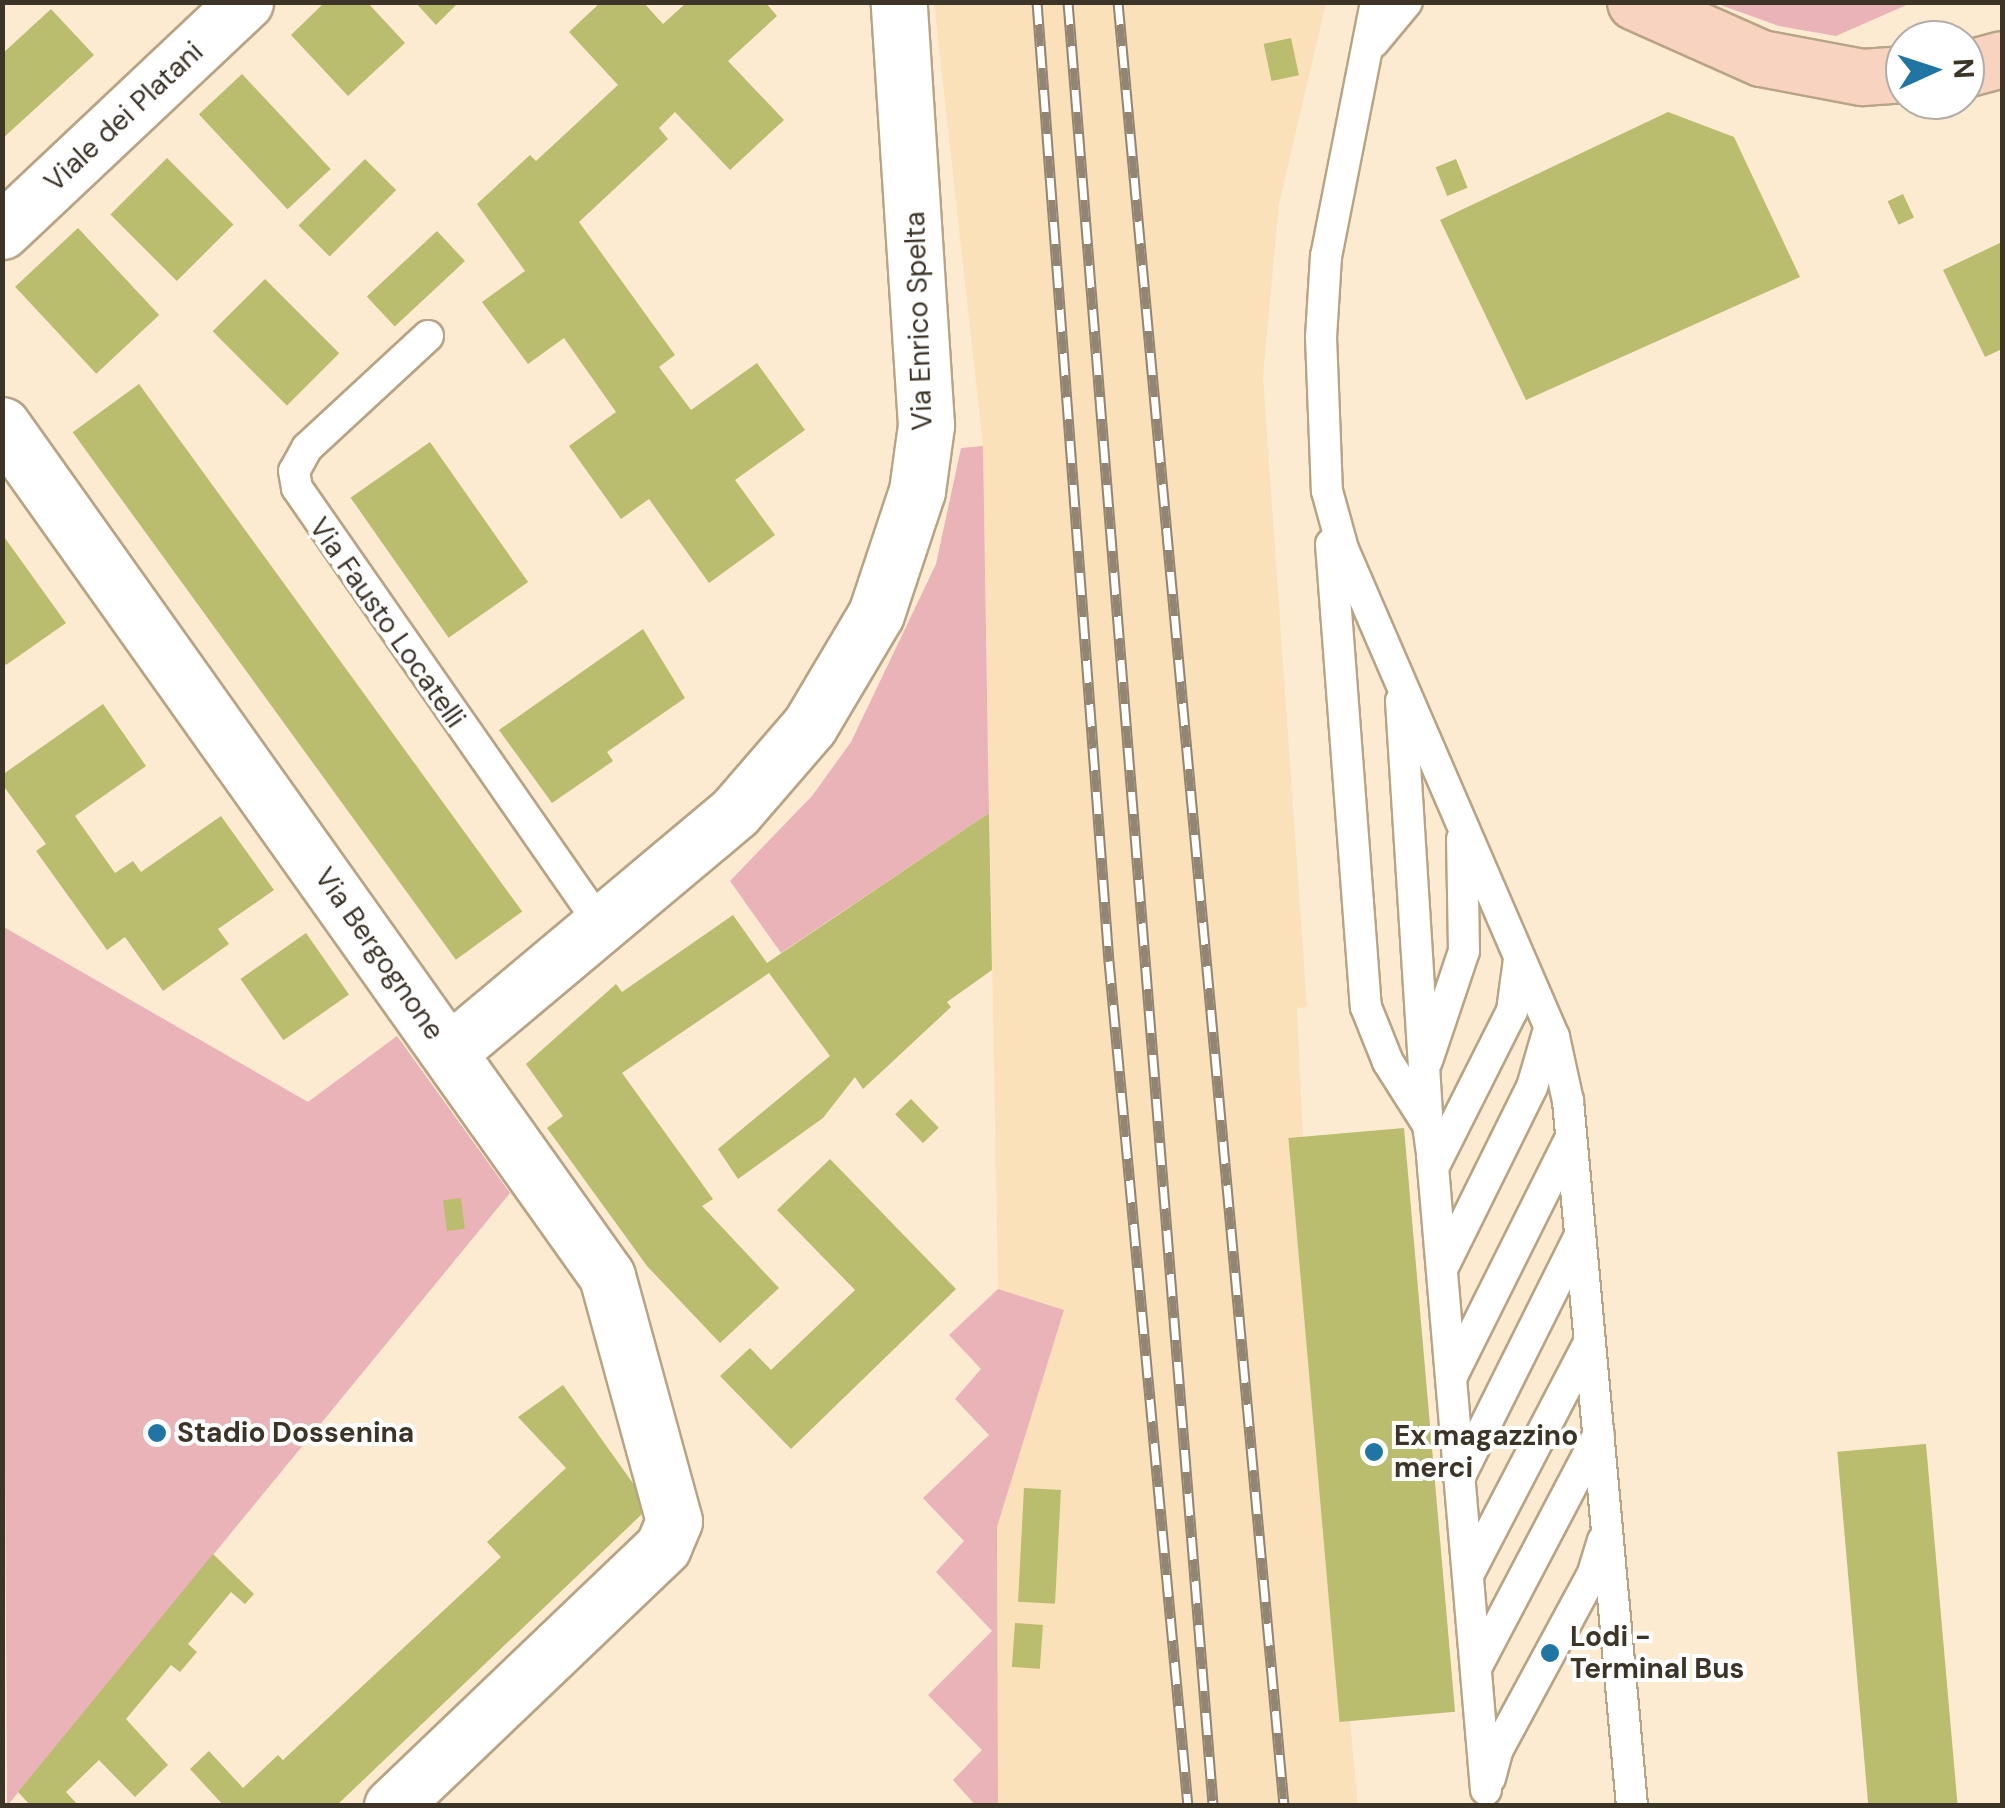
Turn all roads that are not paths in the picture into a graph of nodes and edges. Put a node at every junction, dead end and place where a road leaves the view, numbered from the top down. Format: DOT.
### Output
graph roads {
  1 [pos="244,2"];
  2 [pos="899,2"];
  3 [pos="1376,2"];
  4 [pos="1407,2"];
  5 [pos="1635,2"];
  6 [pos="1373,43"];
  7 [pos="1885,75"];
  8 [pos="2,231"];
  9 [pos="428,336"];
  10 [pos="2,425"];
  11 [pos="1327,491"];
  12 [pos="1400,678"];
  13 [pos="1460,816"];
  14 [pos="603,928"];
  15 [pos="1519,951"];
  16 [pos="1550,1021"];
  17 [pos="448,1052"];
  18 [pos="1424,1068"];
  19 [pos="1428,1125"];
  20 [pos="1571,1137"];
  21 [pos="1434,1168"];
  22 [pos="1580,1235"];
  23 [pos="1442,1270"];
  24 [pos="1590,1341"];
  25 [pos="1451,1379"];
  26 [pos="1599,1434"];
  27 [pos="1460,1476"];
  28 [pos="1606,1508"];
  29 [pos="1468,1576"];
  30 [pos="1476,1668"];
  31 [pos="1487,1798"];
  32 [pos="392,1806"];
  33 [pos="1632,1806"];
  1 -- 8 [label="street, Viale dei Platani"];
  2 -- 14 [label="street, Via Enrico Spelta"];
  3 -- 6 [label="lane"];
  4 -- 6 [label="lane"];
  5 -- 7 [label="street"];
  6 -- 11 [label="lane"];
  9 -- 14 [label="lane, Via Fausto Locatelli"];
  10 -- 17 [label="street, Via Bergognone"];
  11 -- 12 [label="lane"];
  11 -- 19 [label="lane"];
  12 -- 13 [label="lane"];
  12 -- 18 [label="lane"];
  13 -- 15 [label="lane"];
  13 -- 18 [label="lane"];
  14 -- 17 [label="street, Via Enrico Spelta"];
  15 -- 16 [label="lane"];
  15 -- 21 [label="lane"];
  16 -- 20 [label="lane"];
  16 -- 23 [label="lane"];
  17 -- 32 [label="street, Via Bergognone"];
  18 -- 19 [label="lane"];
  19 -- 21 [label="lane"];
  20 -- 22 [label="lane"];
  20 -- 25 [label="lane"];
  21 -- 23 [label="lane"];
  22 -- 24 [label="lane"];
  22 -- 27 [label="lane"];
  23 -- 25 [label="lane"];
  24 -- 26 [label="lane"];
  24 -- 29 [label="lane"];
  25 -- 27 [label="lane"];
  26 -- 28 [label="lane"];
  26 -- 30 [label="lane"];
  27 -- 29 [label="lane"];
  28 -- 31 [label="lane"];
  28 -- 33 [label="lane"];
  29 -- 30 [label="lane"];
  30 -- 31 [label="lane"];
}
